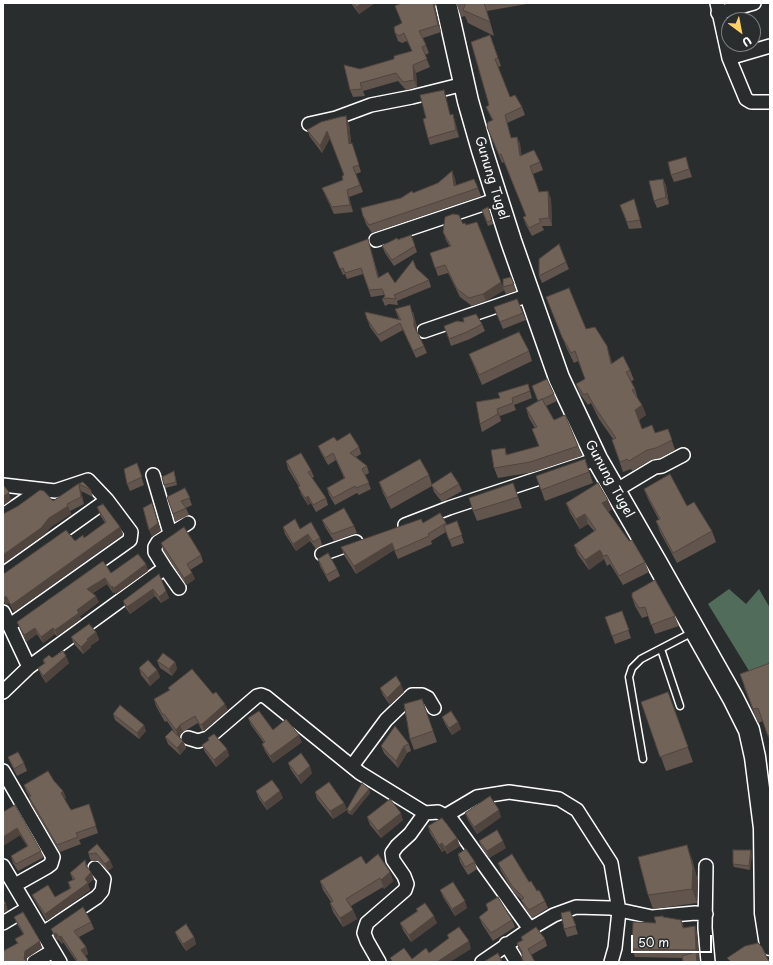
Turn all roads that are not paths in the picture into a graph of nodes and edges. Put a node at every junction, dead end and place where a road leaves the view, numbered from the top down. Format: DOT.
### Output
graph roads {
  1 [pos="446,3"];
  2 [pos="754,3"];
  3 [pos="718,8"];
  4 [pos="770,46"];
  5 [pos="729,58"];
  6 [pos="464,84"];
  7 [pos="770,102"];
  8 [pos="309,124"];
  9 [pos="498,199"];
  10 [pos="376,240"];
  11 [pos="529,295"];
  12 [pos="424,331"];
  13 [pos="683,455"];
  14 [pos="597,459"];
  15 [pos="153,475"];
  16 [pos="3,485"];
  17 [pos="40,490"];
  18 [pos="615,491"];
  19 [pos="107,500"];
  20 [pos="3,515"];
  21 [pos="188,523"];
  22 [pos="392,530"];
  23 [pos="170,533"];
  24 [pos="371,537"];
  25 [pos="322,554"];
  26 [pos="164,568"];
  27 [pos="3,574"];
  28 [pos="179,588"];
  29 [pos="3,612"];
  30 [pos="10,625"];
  31 [pos="695,631"];
  32 [pos="661,649"];
  33 [pos="29,667"];
  34 [pos="5,686"];
  35 [pos="680,706"];
  36 [pos="434,708"];
  37 [pos="188,738"];
  38 [pos="643,759"];
  39 [pos="352,766"];
  40 [pos="3,771"];
  41 [pos="425,813"];
  42 [pos="445,816"];
  43 [pos="706,866"];
  44 [pos="3,868"];
  45 [pos="95,868"];
  46 [pos="14,885"];
  47 [pos="28,908"];
  48 [pos="619,911"];
  49 [pos="706,914"];
  50 [pos="3,923"];
  51 [pos="530,929"];
  52 [pos="43,933"];
  53 [pos="506,944"];
  54 [pos="770,945"];
  55 [pos="53,951"];
  56 [pos="34,962"];
  57 [pos="60,962"];
  58 [pos="379,962"];
  59 [pos="482,962"];
  60 [pos="517,962"];
  61 [pos="610,962"];
  62 [pos="708,962"];
  1 -- 6 [label="main road, Gunung Tugel"];
  2 -- 3 [label="street"];
  3 -- 5 [label="street"];
  4 -- 5 [label="street"];
  5 -- 7 [label="street"];
  6 -- 8 [label="street"];
  6 -- 9 [label="main road, Gunung Tugel"];
  9 -- 10 [label="street"];
  9 -- 11 [label="main road, Gunung Tugel"];
  11 -- 12 [label="street"];
  11 -- 14 [label="main road, Gunung Tugel"];
  13 -- 18 [label="street"];
  14 -- 18 [label="main road, Gunung Tugel"];
  14 -- 22 [label="street"];
  15 -- 23 [label="street"];
  16 -- 17 [label="street"];
  17 -- 19 [label="street"];
  17 -- 20 [label="street"];
  18 -- 31 [label="main road, Gunung Tugel"];
  19 -- 27 [label="street"];
  19 -- 30 [label="street"];
  21 -- 23 [label="street"];
  23 -- 26 [label="street"];
  24 -- 25 [label="street"];
  26 -- 28 [label="street"];
  26 -- 33 [label="street"];
  29 -- 30 [label="street"];
  30 -- 33 [label="street"];
  31 -- 32 [label="lane"];
  31 -- 54 [label="main road, Gunung Tugel"];
  32 -- 35 [label="lane"];
  32 -- 38 [label="lane"];
  33 -- 34 [label="street"];
  36 -- 39 [label="street"];
  37 -- 39 [label="street"];
  39 -- 41 [label="street"];
  40 -- 46 [label="street"];
  41 -- 42 [label="street"];
  41 -- 58 [label="street"];
  42 -- 48 [label="street"];
  42 -- 51 [label="street"];
  43 -- 49 [label="street"];
  44 -- 46 [label="street"];
  45 -- 52 [label="street"];
  46 -- 47 [label="street"];
  47 -- 50 [label="street"];
  47 -- 52 [label="street"];
  48 -- 49 [label="street"];
  48 -- 51 [label="street"];
  48 -- 61 [label="street"];
  49 -- 62 [label="street"];
  51 -- 53 [label="street"];
  52 -- 55 [label="street"];
  53 -- 59 [label="street"];
  53 -- 60 [label="street"];
  55 -- 56 [label="street"];
  55 -- 57 [label="street"];
}
